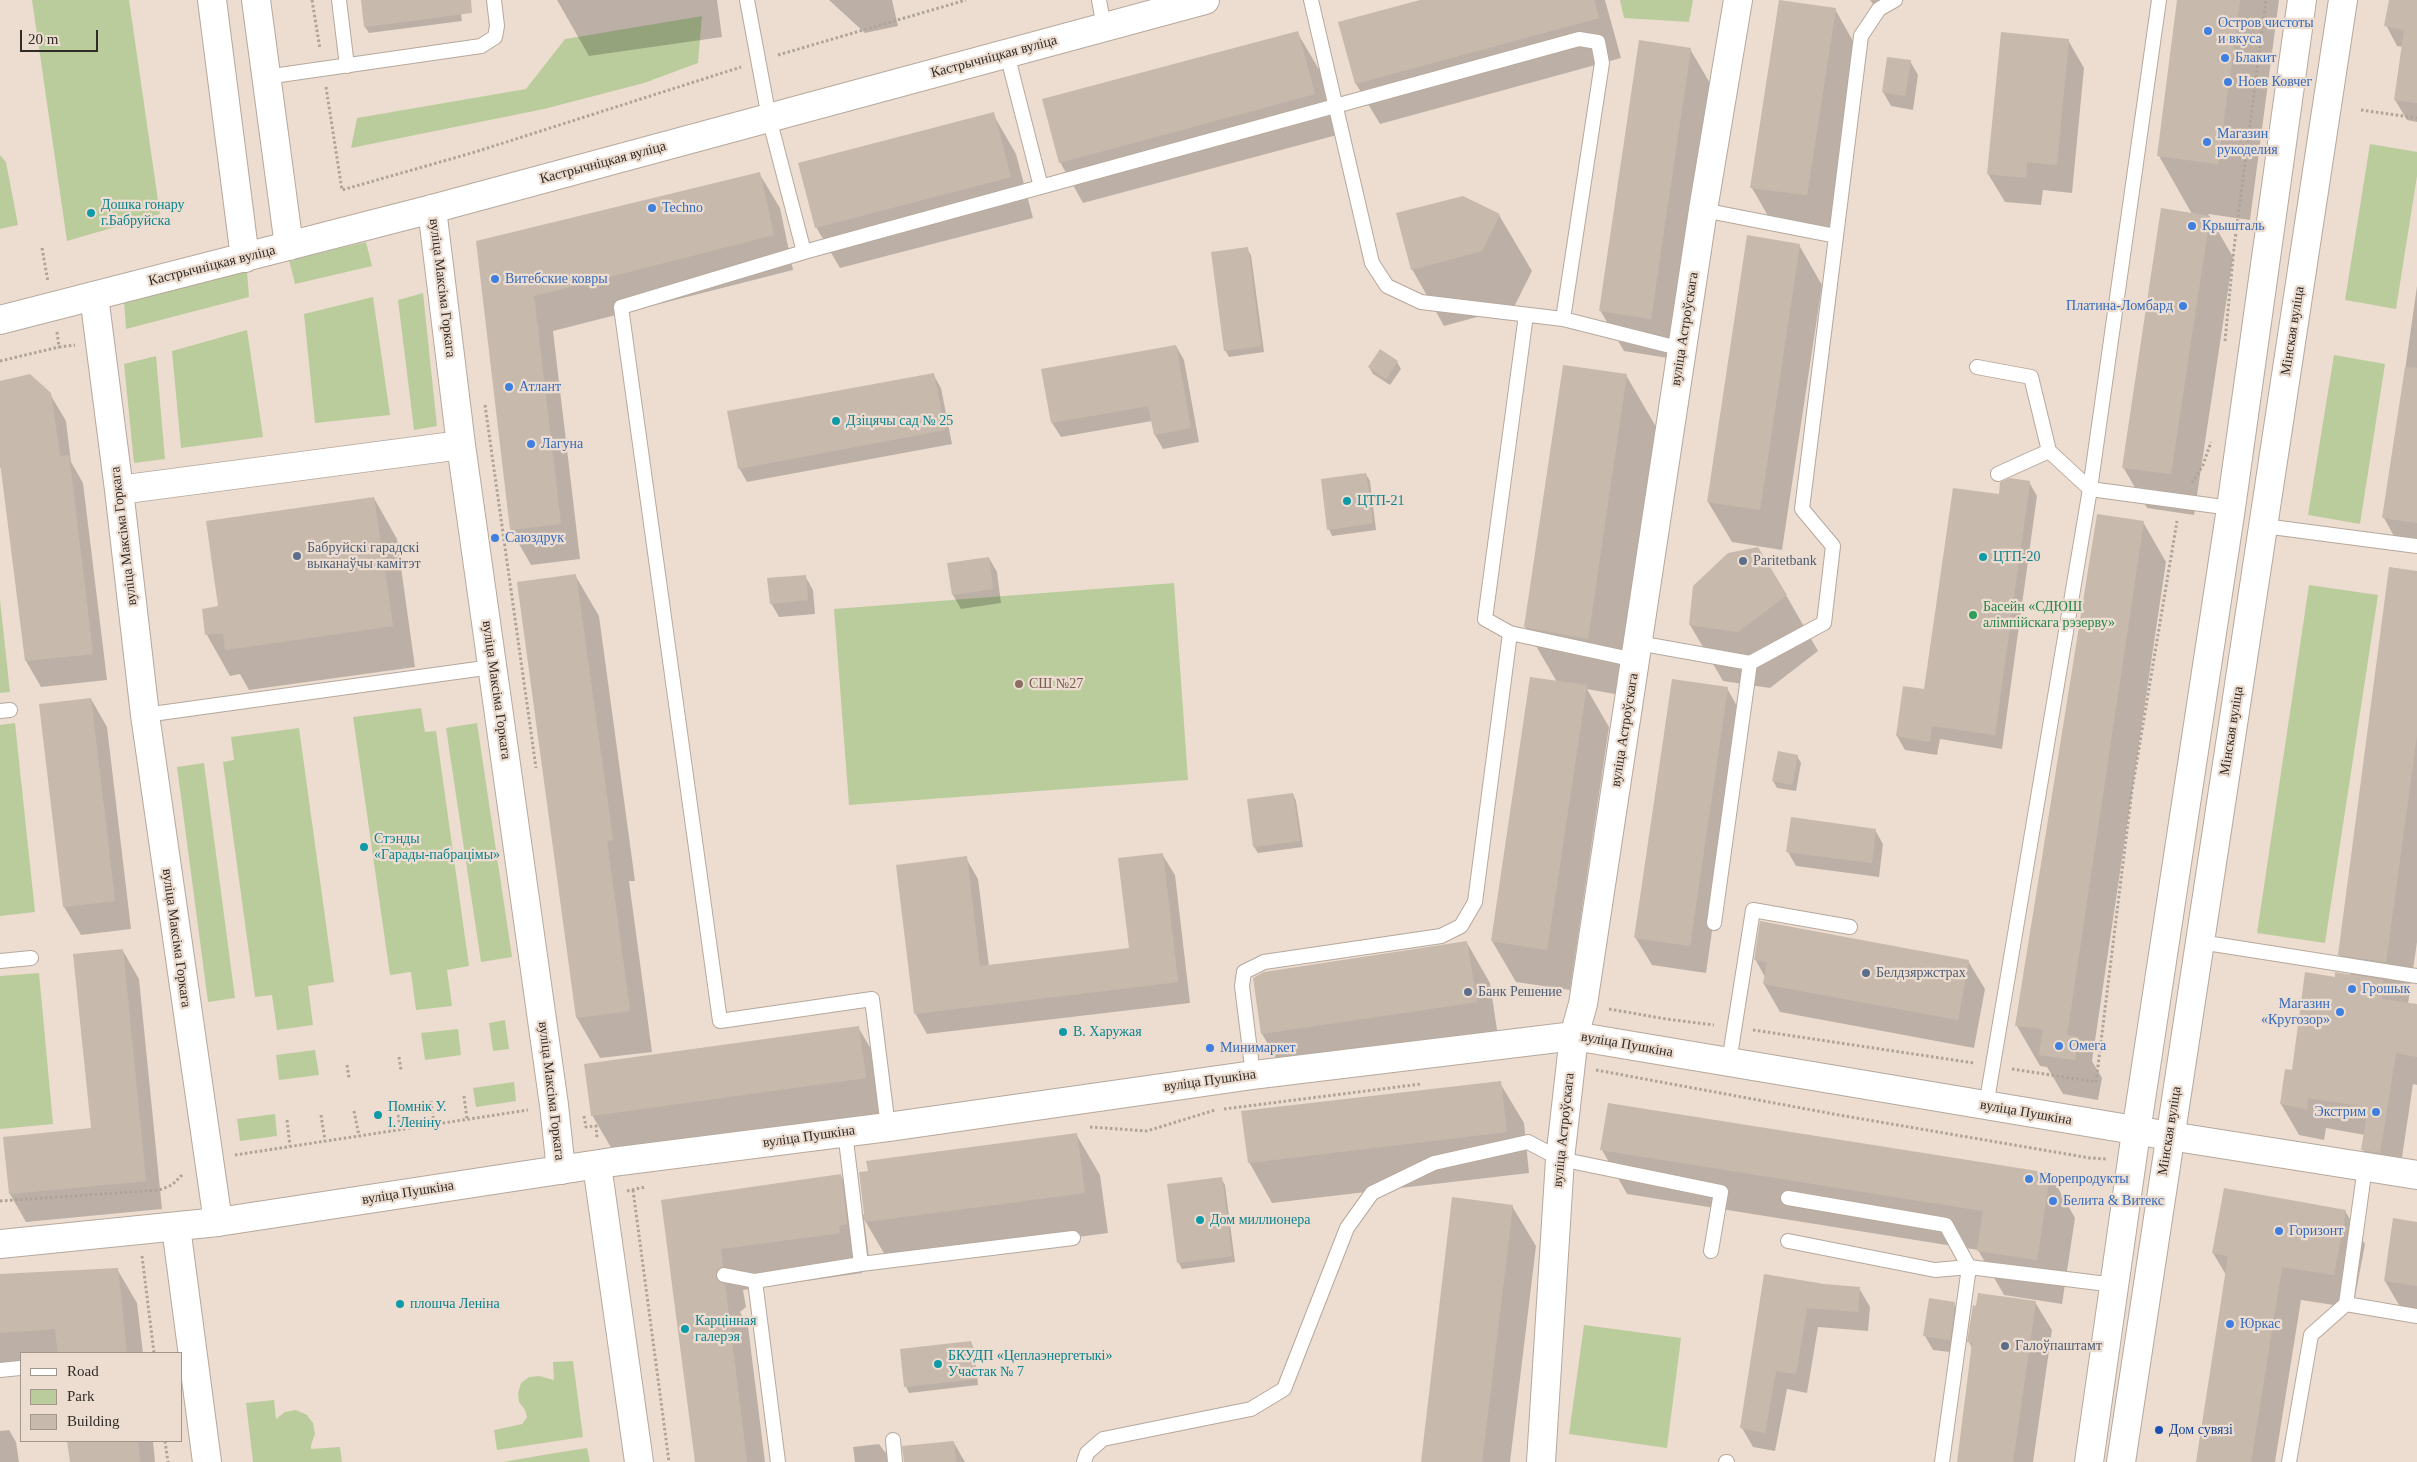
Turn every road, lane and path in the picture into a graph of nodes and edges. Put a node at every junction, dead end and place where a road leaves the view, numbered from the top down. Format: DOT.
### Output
graph roads {
  1 [pos="212,0"];
  2 [pos="256,0"];
  3 [pos="312,0"];
  4 [pos="339,0"];
  5 [pos="494,0"];
  6 [pos="747,0"];
  7 [pos="966,0"];
  8 [pos="1099,0"];
  9 [pos="1205,0"];
  10 [pos="1310,0"];
  11 [pos="1738,0"];
  12 [pos="1896,0"];
  13 [pos="2158,0"];
  14 [pos="2302,0"];
  15 [pos="2343,0"];
  16 [pos="1104,27"];
  17 [pos="1006,54"];
  18 [pos="758,61"];
  19 [pos="347,66"];
  20 [pos="323,69"];
  21 [pos="266,77"];
  22 [pos="1335,106"];
  23 [pos="2361,110"];
  24 [pos="769,118"];
  25 [pos="2417,118"];
  26 [pos="1041,187"];
  27 [pos="432,210"];
  28 [pos="1703,210"];
  29 [pos="1836,236"];
  30 [pos="289,246"];
  31 [pos="804,252"];
  32 [pos="245,258"];
  33 [pos="94,296"];
  34 [pos="1526,315"];
  35 [pos="0,320"];
  36 [pos="1563,320"];
  37 [pos="59,347"];
  38 [pos="1682,349"];
  39 [pos="0,361"];
  40 [pos="1977,367"];
  41 [pos="485,404"];
  42 [pos="461,445"];
  43 [pos="2049,451"];
  44 [pos="1998,474"];
  45 [pos="2090,489"];
  46 [pos="120,490"];
  47 [pos="2231,508"];
  48 [pos="2264,526"];
  49 [pos="2417,546"];
  50 [pos="1510,633"];
  51 [pos="1637,652"];
  52 [pos="1750,663"];
  53 [pos="492,667"];
  54 [pos="145,715"];
  55 [pos="536,770"];
  56 [pos="1714,923"];
  57 [pos="1850,926"];
  58 [pos="2200,942"];
  59 [pos="31,958"];
  60 [pos="0,961"];
  61 [pos="2417,976"];
  62 [pos="1574,1036"];
  63 [pos="399,1057"];
  64 [pos="1729,1062"];
  65 [pos="347,1065"];
  66 [pos="1571,1066"];
  67 [pos="401,1070"];
  68 [pos="1253,1075"];
  69 [pos="349,1078"];
  70 [pos="1428,1083"];
  71 [pos="464,1096"];
  72 [pos="431,1101"];
  73 [pos="397,1105"];
  74 [pos="1986,1106"];
  75 [pos="583,1107"];
  76 [pos="530,1109"];
  77 [pos="354,1111"];
  78 [pos="321,1115"];
  79 [pos="467,1119"];
  80 [pos="288,1120"];
  81 [pos="434,1124"];
  82 [pos="888,1127"];
  83 [pos="1086,1127"];
  84 [pos="400,1130"];
  85 [pos="845,1132"];
  86 [pos="2136,1132"];
  87 [pos="359,1136"];
  88 [pos="2170,1136"];
  89 [pos="325,1141"];
  90 [pos="290,1147"];
  91 [pos="597,1154"];
  92 [pos="229,1156"];
  93 [pos="1560,1158"];
  94 [pos="2133,1160"];
  95 [pos="2365,1167"];
  96 [pos="183,1169"];
  97 [pos="561,1170"];
  98 [pos="2417,1175"];
  99 [pos="650,1186"];
  100 [pos="633,1190"];
  101 [pos="602,1198"];
  102 [pos="1788,1198"];
  103 [pos="0,1201"];
  104 [pos="218,1222"];
  105 [pos="176,1227"];
  106 [pos="1073,1238"];
  107 [pos="1788,1241"];
  108 [pos="0,1244"];
  109 [pos="1711,1252"];
  110 [pos="141,1253"];
  111 [pos="862,1264"];
  112 [pos="1970,1268"];
  113 [pos="724,1275"];
  114 [pos="754,1281"];
  115 [pos="2115,1286"];
  116 [pos="2346,1304"];
  117 [pos="2417,1316"];
  118 [pos="154,1352"];
  119 [pos="20,1368"];
  120 [pos="0,1370"];
  121 [pos="893,1440"];
  122 [pos="165,1442"];
  123 [pos="168,1462"];
  124 [pos="207,1462"];
  125 [pos="639,1462"];
  126 [pos="669,1462"];
  127 [pos="778,1462"];
  128 [pos="895,1462"];
  129 [pos="1084,1462"];
  130 [pos="1541,1462"];
  131 [pos="1942,1462"];
  132 [pos="2089,1462"];
  133 [pos="2120,1462"];
  134 [pos="2289,1462"];
  1 -- 32 [label="main road"];
  2 -- 21 [label="main road"];
  3 -- 20 [label="path"];
  4 -- 19 [label="lane"];
  5 -- 19 [label="lane"];
  6 -- 18 [label="lane"];
  7 -- 18 [label="path"];
  8 -- 16 [label="lane"];
  9 -- 16 [label="main road, Кастрычніцкая вуліца"];
  10 -- 22 [label="lane"];
  11 -- 28 [label="main road, вуліца Астроўскага"];
  12 -- 29 [label="lane"];
  13 -- 45 [label="lane"];
  14 -- 47 [label="main road"];
  15 -- 48 [label="main road, Мінская вуліца"];
  16 -- 17 [label="main road, Кастрычніцкая вуліца"];
  17 -- 24 [label="main road, Кастрычніцкая вуліца"];
  17 -- 26 [label="lane"];
  18 -- 20 [label="path"];
  18 -- 24 [label="lane"];
  19 -- 20 [label="lane"];
  20 -- 21 [label="lane"];
  21 -- 30 [label="main road"];
  22 -- 26 [label="lane"];
  22 -- 34 [label="lane"];
  22 -- 36 [label="lane"];
  23 -- 25 [label="path"];
  24 -- 27 [label="main road, Кастрычніцкая вуліца"];
  24 -- 31 [label="lane"];
  26 -- 31 [label="lane"];
  27 -- 30 [label="main road, Кастрычніцкая вуліца"];
  27 -- 42 [label="main road, вуліца Максіма Горкага"];
  28 -- 29 [label="lane"];
  28 -- 38 [label="main road, вуліца Астроўскага"];
  29 -- 52 [label="lane"];
  30 -- 32 [label="main road, Кастрычніцкая вуліца"];
  31 -- 82 [label="lane"];
  32 -- 33 [label="main road, Кастрычніцкая вуліца"];
  33 -- 35 [label="main road, Кастрычніцкая вуліца"];
  33 -- 46 [label="main road, вуліца Максіма Горкага"];
  34 -- 36 [label="lane"];
  34 -- 50 [label="lane"];
  36 -- 38 [label="lane"];
  37 -- 39 [label="path"];
  38 -- 51 [label="main road, вуліца Астроўскага"];
  40 -- 43 [label="lane"];
  41 -- 55 [label="path"];
  42 -- 46 [label="main road"];
  42 -- 53 [label="main road, вуліца Максіма Горкага"];
  43 -- 44 [label="lane"];
  43 -- 45 [label="lane"];
  45 -- 47 [label="lane"];
  45 -- 74 [label="lane"];
  46 -- 54 [label="main road, вуліца Максіма Горкага"];
  47 -- 86 [label="main road"];
  48 -- 49 [label="lane"];
  48 -- 58 [label="main road, Мінская вуліца"];
  50 -- 51 [label="lane"];
  50 -- 68 [label="lane"];
  51 -- 52 [label="lane"];
  51 -- 62 [label="main road, вуліца Астроўскага"];
  52 -- 56 [label="lane"];
  53 -- 54 [label="lane"];
  53 -- 97 [label="main road, вуліца Максіма Горкага"];
  54 -- 104 [label="main road, вуліца Максіма Горкага"];
  57 -- 64 [label="lane"];
  58 -- 61 [label="lane"];
  58 -- 88 [label="main road, Мінская вуліца"];
  59 -- 60 [label="lane"];
  62 -- 64 [label="main road, вуліца Пушкіна"];
  62 -- 66 [label="main road, вуліца Астроўскага"];
  62 -- 68 [label="main road, вуліца Пушкіна"];
  63 -- 67 [label="path"];
  64 -- 74 [label="main road, вуліца Пушкіна"];
  65 -- 69 [label="path"];
  66 -- 93 [label="main road, вуліца Астроўскага"];
  66 -- 94 [label="path"];
  68 -- 82 [label="main road, вуліца Пушкіна"];
  70 -- 83 [label="path"];
  71 -- 79 [label="path"];
  72 -- 81 [label="path"];
  73 -- 84 [label="path"];
  74 -- 86 [label="main road, вуліца Пушкіна"];
  75 -- 91 [label="path"];
  76 -- 79 [label="path"];
  77 -- 87 [label="path"];
  78 -- 89 [label="path"];
  79 -- 81 [label="path"];
  80 -- 90 [label="path"];
  81 -- 84 [label="path"];
  82 -- 85 [label="main road, вуліца Пушкіна"];
  84 -- 87 [label="path"];
  85 -- 91 [label="main road, вуліца Пушкіна"];
  85 -- 111 [label="lane"];
  86 -- 88 [label="main road, вуліца Пушкіна"];
  86 -- 94 [label="main road"];
  87 -- 89 [label="path"];
  88 -- 95 [label="main road, вуліца Пушкіна"];
  88 -- 133 [label="main road, Мінская вуліца"];
  89 -- 90 [label="path"];
  90 -- 92 [label="path"];
  91 -- 97 [label="main road, вуліца Пушкіна"];
  91 -- 101 [label="main road"];
  93 -- 109 [label="lane"];
  93 -- 129 [label="lane"];
  93 -- 130 [label="main road, вуліца Астроўскага"];
  94 -- 115 [label="main road"];
  95 -- 98 [label="main road, вуліца Пушкіна"];
  95 -- 116 [label="lane"];
  96 -- 103 [label="path"];
  97 -- 104 [label="main road, вуліца Пушкіна"];
  99 -- 100 [label="path"];
  100 -- 101 [label="path"];
  100 -- 126 [label="path"];
  101 -- 125 [label="main road"];
  102 -- 112 [label="lane"];
  104 -- 105 [label="main road, вуліца Пушкіна"];
  105 -- 108 [label="main road, вуліца Пушкіна"];
  105 -- 124 [label="main road"];
  106 -- 111 [label="lane"];
  107 -- 112 [label="lane"];
  110 -- 118 [label="path"];
  111 -- 114 [label="lane"];
  112 -- 115 [label="lane"];
  112 -- 131 [label="lane"];
  113 -- 114 [label="lane"];
  114 -- 127 [label="lane"];
  115 -- 132 [label="main road"];
  116 -- 117 [label="lane"];
  116 -- 134 [label="lane"];
  119 -- 120 [label="lane"];
  121 -- 128 [label="lane"];
  122 -- 123 [label="path"];
}
